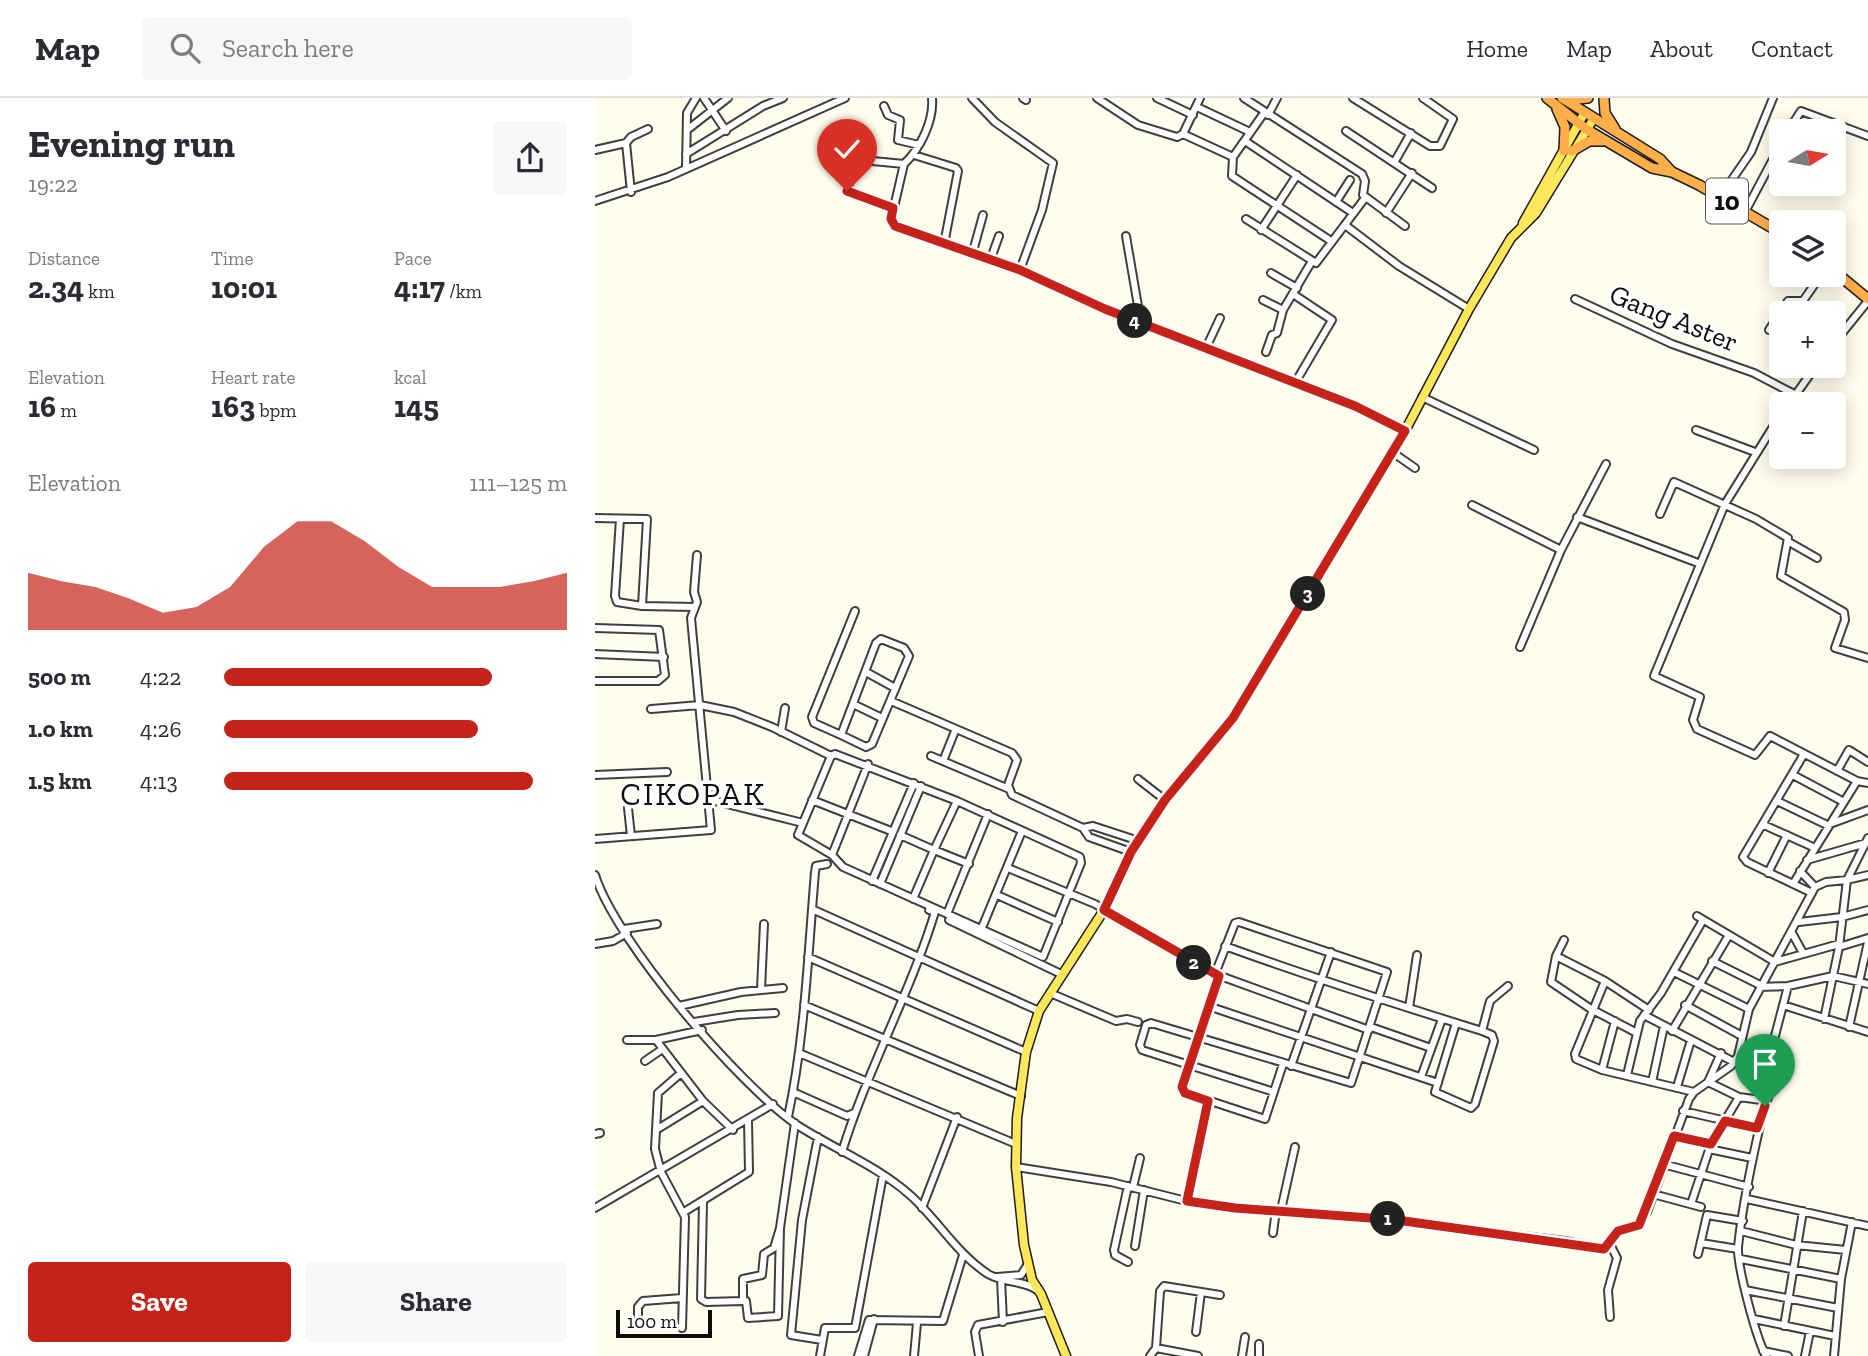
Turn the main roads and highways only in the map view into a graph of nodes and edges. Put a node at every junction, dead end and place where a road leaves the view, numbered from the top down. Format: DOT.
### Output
graph roads {
  1 [pos="1588,98"];
  2 [pos="1594,98"];
  3 [pos="1604,98"];
  4 [pos="1557,100"];
  5 [pos="1585,112"];
  6 [pos="1594,118"];
  7 [pos="1577,122"];
  8 [pos="1586,129"];
  9 [pos="1624,139"];
  10 [pos="1611,144"];
  11 [pos="1568,151"];
  12 [pos="1672,172"];
  13 [pos="1769,226"];
  14 [pos="1846,281"];
  15 [pos="1868,300"];
  16 [pos="1066,1356"];
  1 -- 4 [label="highway"];
  2 -- 5 [label="highway"];
  3 -- 6 [label="highway"];
  3 -- 9 [label="highway"];
  4 -- 5 [label="highway, 10"];
  4 -- 7 [label="highway, 10"];
  4 -- 11 [label="highway"];
  5 -- 6 [label="highway, 10"];
  5 -- 7 [label="main road"];
  6 -- 8 [label="main road"];
  6 -- 9 [label="highway, 10"];
  7 -- 8 [label="highway, 10"];
  7 -- 11 [label="main road"];
  8 -- 10 [label="highway, 10"];
  8 -- 11 [label="main road"];
  9 -- 12 [label="highway, 10"];
  10 -- 11 [label="highway"];
  10 -- 12 [label="highway, 10"];
  11 -- 16 [label="main road"];
  12 -- 13 [label="highway, 10"];
  14 -- 15 [label="highway"];
}
